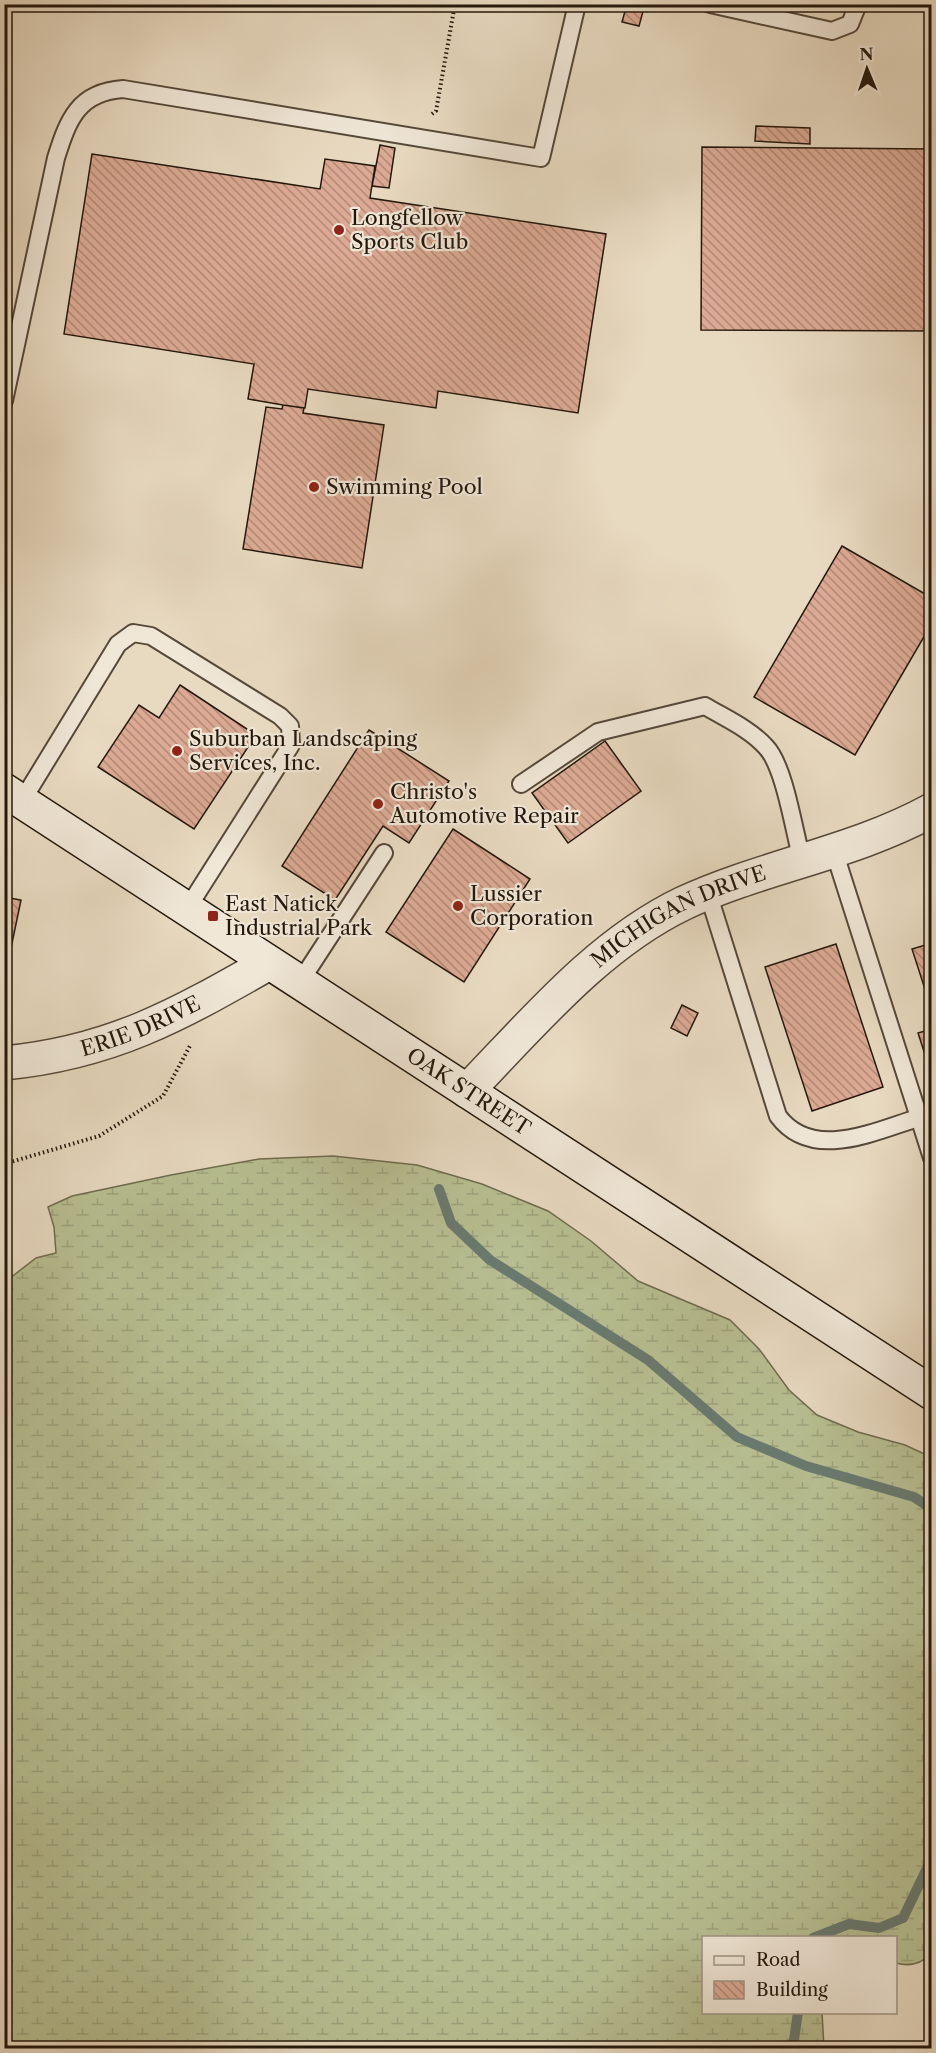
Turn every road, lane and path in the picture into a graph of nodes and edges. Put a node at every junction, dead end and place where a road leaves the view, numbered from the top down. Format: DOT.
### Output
graph roads {
  1 [pos="455,4"];
  2 [pos="577,4"];
  3 [pos="710,4"];
  4 [pos="858,4"];
  5 [pos="439,91"];
  6 [pos="4,401"];
  7 [pos="521,784"];
  8 [pos="9,793"];
  9 [pos="932,810"];
  10 [pos="834,851"];
  11 [pos="384,853"];
  12 [pos="802,860"];
  13 [pos="708,893"];
  14 [pos="187,909"];
  15 [pos="269,963"];
  16 [pos="300,982"];
  17 [pos="211,996"];
  18 [pos="4,1063"];
  19 [pos="467,1091"];
  20 [pos="918,1118"];
  21 [pos="932,1158"];
  22 [pos="4,1164"];
  23 [pos="932,1393"];
  24 [pos="932,2037"];
  25 [pos="921,2049"];
  1 -- 5 [label="path"];
  2 -- 6 [label="lane"];
  3 -- 4 [label="lane"];
  7 -- 12 [label="lane"];
  8 -- 14 [label="main road, OAK STREET"];
  8 -- 14 [label="lane"];
  9 -- 10 [label="main road, MICHIGAN DRIVE"];
  10 -- 12 [label="main road, MICHIGAN DRIVE"];
  10 -- 20 [label="lane"];
  11 -- 16 [label="lane"];
  12 -- 13 [label="main road, MICHIGAN DRIVE"];
  13 -- 19 [label="main road, MICHIGAN DRIVE"];
  13 -- 20 [label="lane"];
  14 -- 15 [label="main road, OAK STREET"];
  15 -- 16 [label="main road, OAK STREET"];
  15 -- 17 [label="main road, ERIE DRIVE"];
  16 -- 19 [label="main road, OAK STREET"];
  17 -- 18 [label="main road, ERIE DRIVE"];
  17 -- 22 [label="path"];
  19 -- 23 [label="main road, OAK STREET"];
  20 -- 21 [label="lane"];
  24 -- 25 [label="path"];
}
